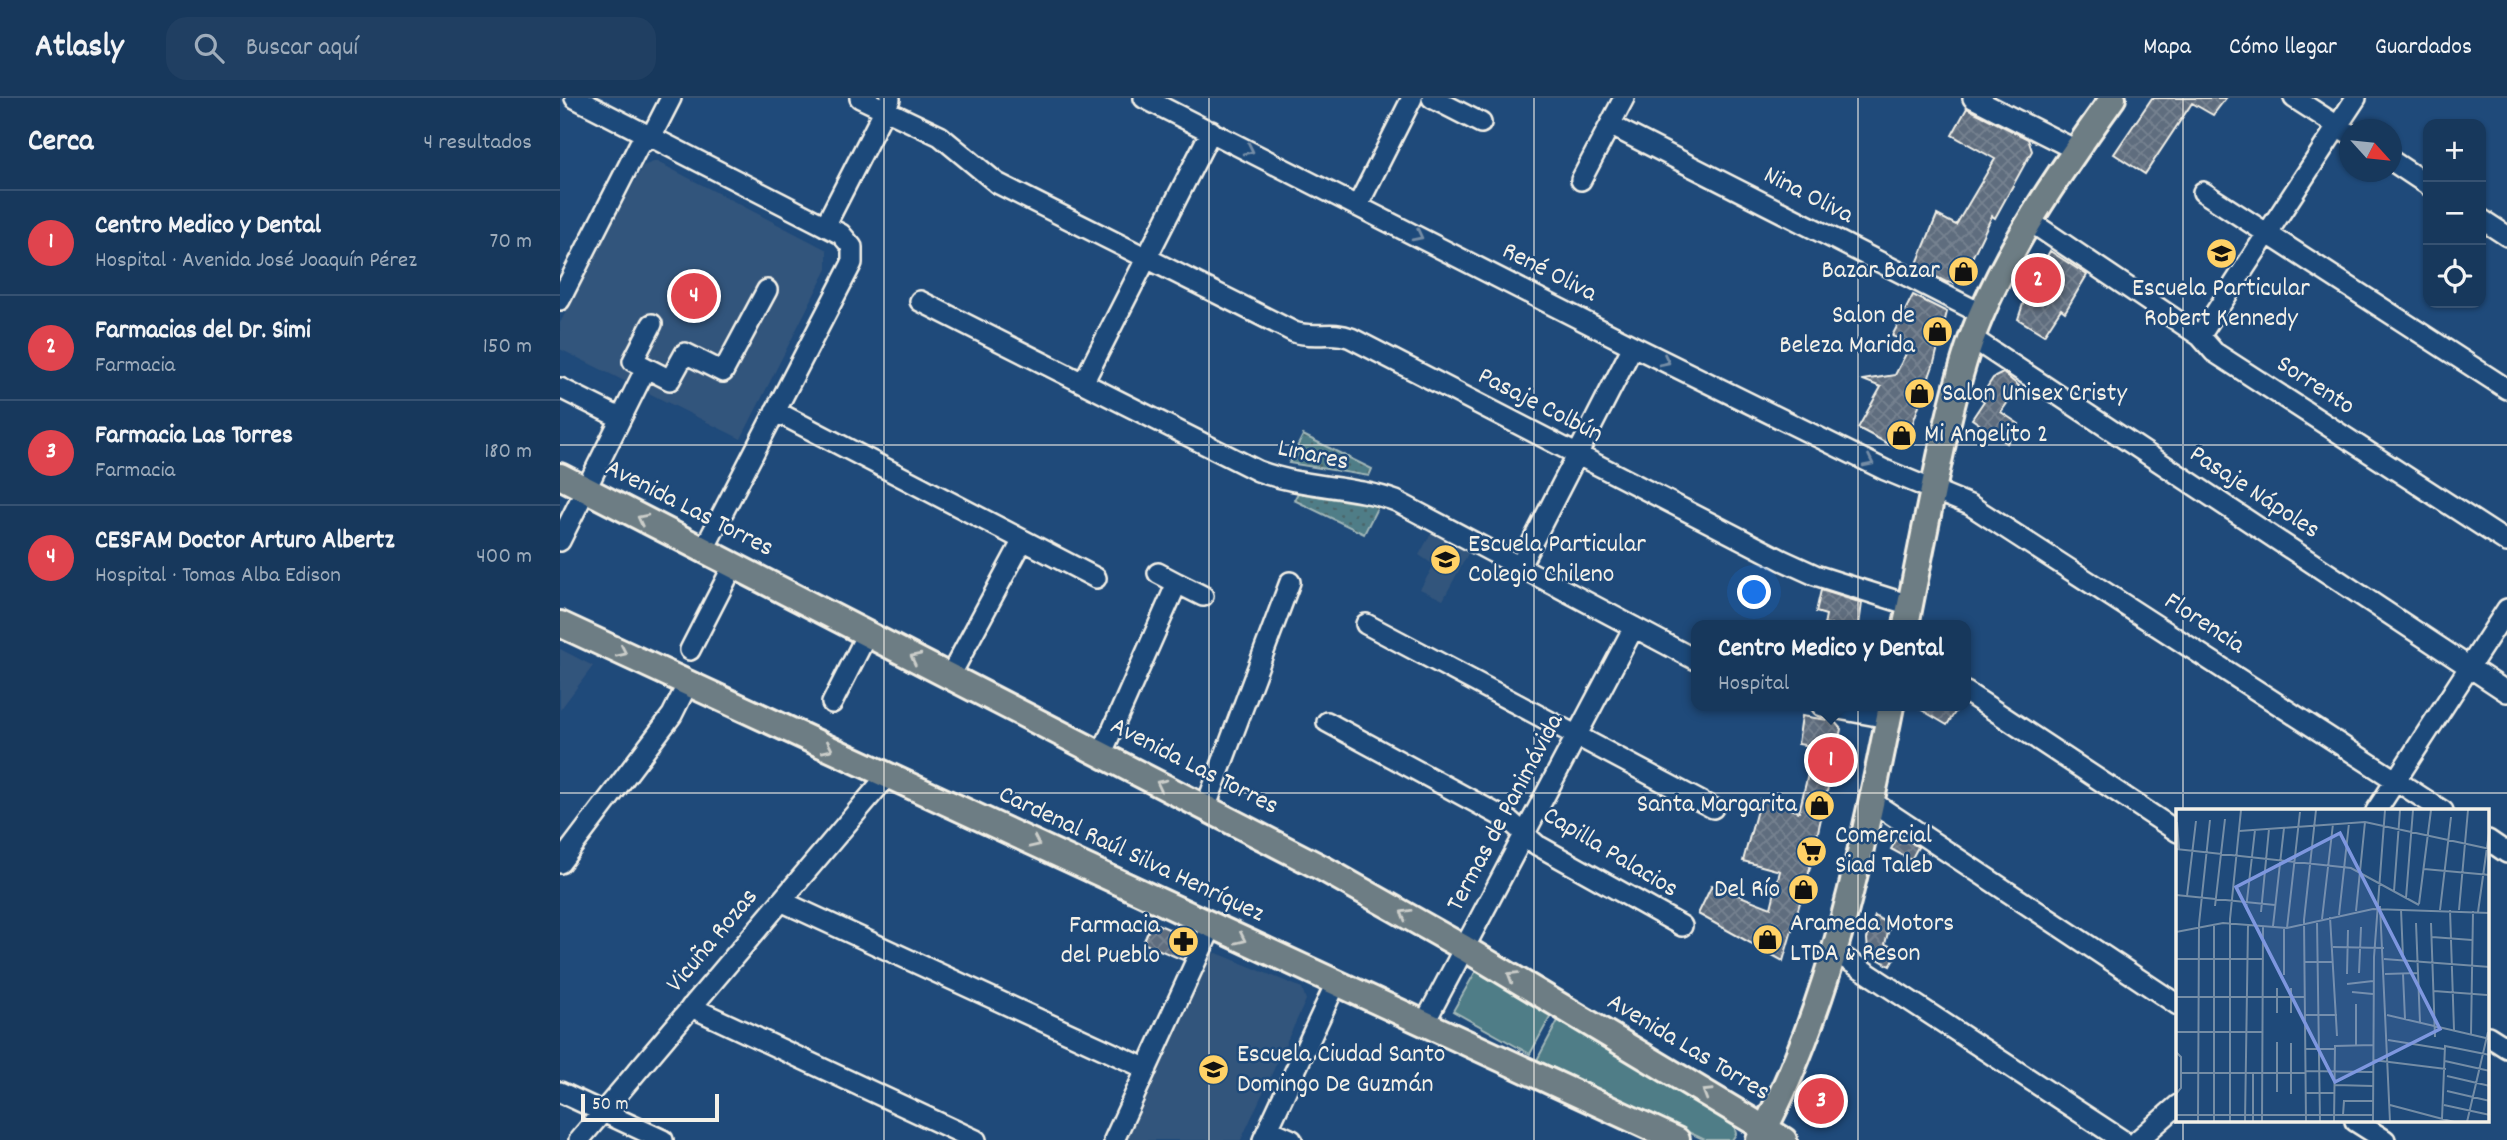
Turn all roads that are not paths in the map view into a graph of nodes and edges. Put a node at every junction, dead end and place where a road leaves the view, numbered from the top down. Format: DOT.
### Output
graph roads {
  1 [pos="575,98"];
  2 [pos="671,98"];
  3 [pos="860,98"];
  4 [pos="1144,98"];
  5 [pos="1412,98"];
  6 [pos="1432,98"];
  7 [pos="1624,98"];
  8 [pos="1973,98"];
  9 [pos="2113,98"];
  10 [pos="2294,98"];
  11 [pos="2356,98"];
  12 [pos="887,104"];
  13 [pos="2348,119"];
  14 [pos="1481,123"];
  15 [pos="1610,125"];
  16 [pos="2339,127"];
  17 [pos="1211,131"];
  18 [pos="651,137"];
  19 [pos="2339,137"];
  20 [pos="2076,150"];
  21 [pos="2402,168"];
  22 [pos="1581,180"];
  23 [pos="2424,182"];
  24 [pos="2203,192"];
  25 [pos="1358,205"];
  26 [pos="2031,222"];
  27 [pos="2486,222"];
  28 [pos="825,226"];
  29 [pos="2267,234"];
  30 [pos="2507,236"];
  31 [pos="1146,259"];
  32 [pos="767,289"];
  33 [pos="560,300"];
  34 [pos="920,301"];
  35 [pos="1982,314"];
  36 [pos="652,324"];
  37 [pos="2200,336"];
  38 [pos="1972,338"];
  39 [pos="1633,346"];
  40 [pos="646,368"];
  41 [pos="1083,383"];
  42 [pos="560,388"];
  43 [pos="2507,389"];
  44 [pos="775,411"];
  45 [pos="620,418"];
  46 [pos="1577,454"];
  47 [pos="560,476"];
  48 [pos="1933,489"];
  49 [pos="586,490"];
  50 [pos="1023,540"];
  51 [pos="560,541"];
  52 [pos="2507,542"];
  53 [pos="703,551"];
  54 [pos="733,566"];
  55 [pos="1520,566"];
  56 [pos="1158,573"];
  57 [pos="1096,578"];
  58 [pos="1290,582"];
  59 [pos="1177,583"];
  60 [pos="1203,596"];
  61 [pos="2507,609"];
  62 [pos="1908,615"];
  63 [pos="560,624"];
  64 [pos="1366,624"];
  65 [pos="1634,627"];
  66 [pos="867,634"];
  67 [pos="690,650"];
  68 [pos="1691,657"];
  69 [pos="2469,667"];
  70 [pos="950,676"];
  71 [pos="688,683"];
  72 [pos="2507,692"];
  73 [pos="1971,695"];
  74 [pos="832,703"];
  75 [pos="1889,712"];
  76 [pos="1327,722"];
  77 [pos="1577,736"];
  78 [pos="1102,753"];
  79 [pos="887,775"];
  80 [pos="2396,780"];
  81 [pos="1871,801"];
  82 [pos="1206,806"];
  83 [pos="1713,808"];
  84 [pos="2377,809"];
  85 [pos="2440,809"];
  86 [pos="2176,831"];
  87 [pos="1525,834"];
  88 [pos="2490,842"];
  89 [pos="2507,853"];
  90 [pos="560,863"];
  91 [pos="781,901"];
  92 [pos="1212,926"];
  93 [pos="1682,926"];
  94 [pos="1464,948"];
  95 [pos="1834,951"];
  96 [pos="1336,983"];
  97 [pos="2176,1004"];
  98 [pos="691,1007"];
  99 [pos="1424,1024"];
  100 [pos="2490,1036"];
  101 [pos="2507,1048"];
  102 [pos="1147,1069"];
  103 [pos="560,1092"];
  104 [pos="2176,1107"];
  105 [pos="603,1112"];
  106 [pos="2358,1122"];
  107 [pos="1265,1134"];
  108 [pos="1769,1136"];
  109 [pos="579,1140"];
  110 [pos="663,1140"];
  111 [pos="976,1140"];
  112 [pos="1114,1140"];
  113 [pos="1293,1140"];
  114 [pos="1677,1140"];
  115 [pos="2122,1140"];
  116 [pos="2138,1140"];
  117 [pos="2385,1140"];
  1 -- 18 [label="street"];
  2 -- 18 [label="street"];
  3 -- 12 [label="street, Pasaje Colbún"];
  4 -- 17 [label="street, René Oliva"];
  5 -- 25 [label="street"];
  6 -- 14 [label="street"];
  7 -- 15 [label="street"];
  8 -- 20 [label="street"];
  9 -- 20 [label="main road"];
  10 -- 16 [label="street"];
  11 -- 13 [label="street"];
  12 -- 28 [label="street"];
  12 -- 31 [label="street, Pasaje Colbún"];
  15 -- 22 [label="street"];
  15 -- 35 [label="street, Nina Oliva"];
  17 -- 25 [label="street, René Oliva, one-way"];
  17 -- 31 [label="street"];
  18 -- 28 [label="street"];
  18 -- 33 [label="street"];
  19 -- 29 [label="street"];
  20 -- 26 [label="main road"];
  21 -- 23 [label="street"];
  24 -- 29 [label="street"];
  25 -- 39 [label="street, René Oliva, one-way"];
  26 -- 35 [label="main road"];
  26 -- 37 [label="street, Sorrento"];
  27 -- 30 [label="street"];
  28 -- 44 [label="street"];
  29 -- 37 [label="street"];
  29 -- 43 [label="street"];
  31 -- 41 [label="street"];
  31 -- 46 [label="street, Pasaje Colbún"];
  32 -- 40 [label="street"];
  34 -- 41 [label="street, Linares"];
  35 -- 38 [label="main road"];
  36 -- 40 [label="street"];
  37 -- 52 [label="street, Sorrento"];
  38 -- 48 [label="main road"];
  38 -- 69 [label="street, Pasaje Nápoles"];
  39 -- 46 [label="street"];
  39 -- 48 [label="street, René Oliva, one-way"];
  40 -- 45 [label="street"];
  41 -- 55 [label="street, Linares"];
  42 -- 45 [label="street"];
  44 -- 50 [label="street"];
  44 -- 53 [label="street"];
  45 -- 49 [label="street"];
  46 -- 55 [label="street"];
  46 -- 62 [label="street, Pasaje Colbún"];
  47 -- 49 [label="main road, Avenida Las Torres"];
  48 -- 62 [label="main road"];
  48 -- 80 [label="street, Florencia"];
  49 -- 51 [label="street"];
  53 -- 49 [label="main road, Avenida Las Torres, one-way"];
  50 -- 57 [label="street"];
  50 -- 70 [label="street"];
  53 -- 54 [label="main road, Avenida Las Torres"];
  54 -- 66 [label="main road, Avenida Las Torres"];
  54 -- 67 [label="street"];
  55 -- 65 [label="street, Linares"];
  56 -- 59 [label="street"];
  58 -- 82 [label="street"];
  59 -- 60 [label="street"];
  59 -- 78 [label="street"];
  61 -- 69 [label="street"];
  63 -- 71 [label="main road, Cardenal Raúl Silva Henríquez, one-way"];
  64 -- 77 [label="street"];
  65 -- 68 [label="street, Linares"];
  65 -- 77 [label="street, Termas de Panimávida"];
  70 -- 66 [label="main road, Avenida Las Torres, one-way"];
  66 -- 74 [label="street"];
  69 -- 72 [label="street, Pasaje Nápoles"];
  69 -- 80 [label="street"];
  70 -- 78 [label="main road, Avenida Las Torres"];
  71 -- 79 [label="main road, Cardenal Raúl Silva Henríquez, one-way"];
  71 -- 90 [label="street"];
  73 -- 86 [label="street"];
  75 -- 81 [label="main road"];
  76 -- 87 [label="street, Capilla Palacios"];
  77 -- 83 [label="street"];
  77 -- 87 [label="street, Termas de Panimávida"];
  82 -- 78 [label="main road, Avenida Las Torres, one-way"];
  79 -- 91 [label="street, Vicuña Rozas"];
  79 -- 92 [label="main road, Cardenal Raúl Silva Henríquez, one-way"];
  80 -- 84 [label="street"];
  80 -- 85 [label="street, Florencia"];
  81 -- 95 [label="main road"];
  81 -- 97 [label="street"];
  94 -- 82 [label="main road, Avenida Las Torres, one-way"];
  87 -- 93 [label="street, Capilla Palacios"];
  87 -- 94 [label="street, Termas de Panimávida"];
  88 -- 89 [label="street"];
  91 -- 98 [label="street, Vicuña Rozas"];
  91 -- 102 [label="street"];
  92 -- 96 [label="main road, Cardenal Raúl Silva Henríquez, one-way"];
  92 -- 102 [label="street"];
  94 -- 99 [label="street, Termas de Panimávida"];
  108 -- 94 [label="main road, Avenida Las Torres, one-way"];
  95 -- 108 [label="main road"];
  95 -- 115 [label="street"];
  96 -- 99 [label="main road, Cardenal Raúl Silva Henríquez"];
  96 -- 107 [label="street"];
  98 -- 105 [label="street, Vicuña Rozas"];
  98 -- 111 [label="street"];
  99 -- 114 [label="main road, Cardenal Raúl Silva Henríquez"];
  100 -- 101 [label="street"];
  102 -- 112 [label="street"];
  103 -- 105 [label="street"];
  104 -- 116 [label="street"];
  105 -- 109 [label="street, Vicuña Rozas"];
  105 -- 110 [label="street"];
  106 -- 117 [label="street"];
  107 -- 113 [label="street"];
}
